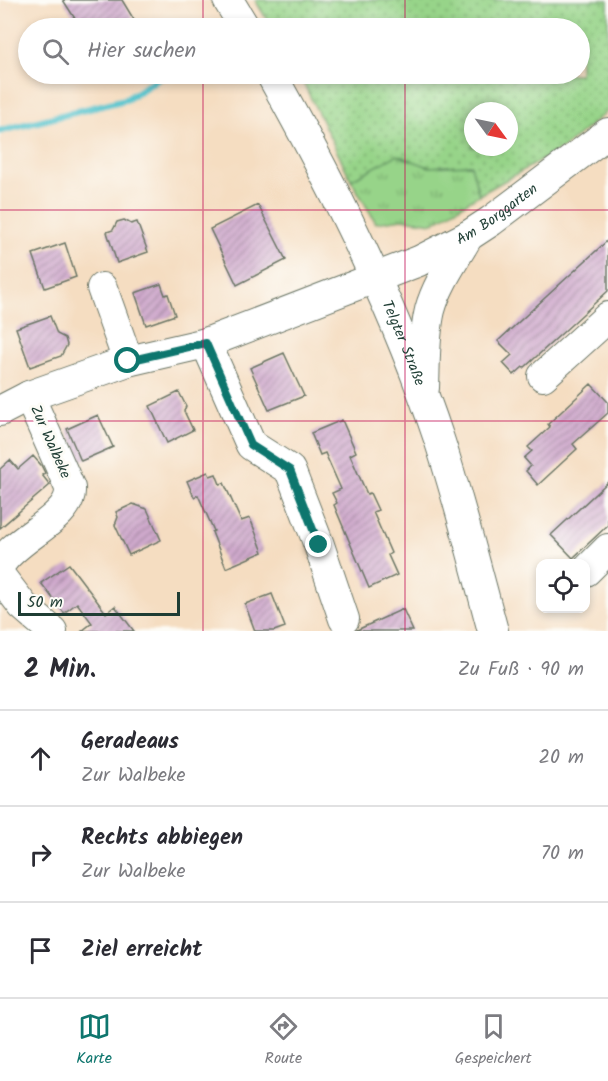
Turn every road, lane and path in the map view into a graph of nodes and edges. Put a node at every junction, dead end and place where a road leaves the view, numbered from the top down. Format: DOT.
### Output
graph roads {
  1 [pos="228,0"];
  2 [pos="239,18"];
  3 [pos="276,84"];
  4 [pos="608,134"];
  5 [pos="468,236"];
  6 [pos="376,279"];
  7 [pos="102,288"];
  8 [pos="608,317"];
  9 [pos="206,343"];
  10 [pos="128,361"];
  11 [pos="543,376"];
  12 [pos="29,396"];
  13 [pos="424,397"];
  14 [pos="0,411"];
  15 [pos="608,549"];
  16 [pos="0,565"];
  17 [pos="590,566"];
  18 [pos="0,576"];
  19 [pos="344,619"];
  20 [pos="52,631"];
  21 [pos="493,631"];
  1 -- 2 [label="street"];
  3 -- 6 [label="street, Telgter Straße"];
  4 -- 5 [label="street, Am Borggarten"];
  5 -- 6 [label="street, Am Borggarten"];
  5 -- 13 [label="street"];
  6 -- 9 [label="street, Zur Walbeke"];
  6 -- 13 [label="street, Telgter Straße"];
  7 -- 10 [label="street"];
  8 -- 11 [label="street"];
  9 -- 10 [label="street, Zur Walbeke"];
  9 -- 19 [label="street"];
  10 -- 12 [label="street, Zur Walbeke"];
  12 -- 14 [label="street, Zur Walbeke"];
  12 -- 16 [label="street, Zur Walbeke"];
  13 -- 21 [label="street, Telgter Straße"];
  15 -- 17 [label="street"];
  18 -- 20 [label="street"];
}
